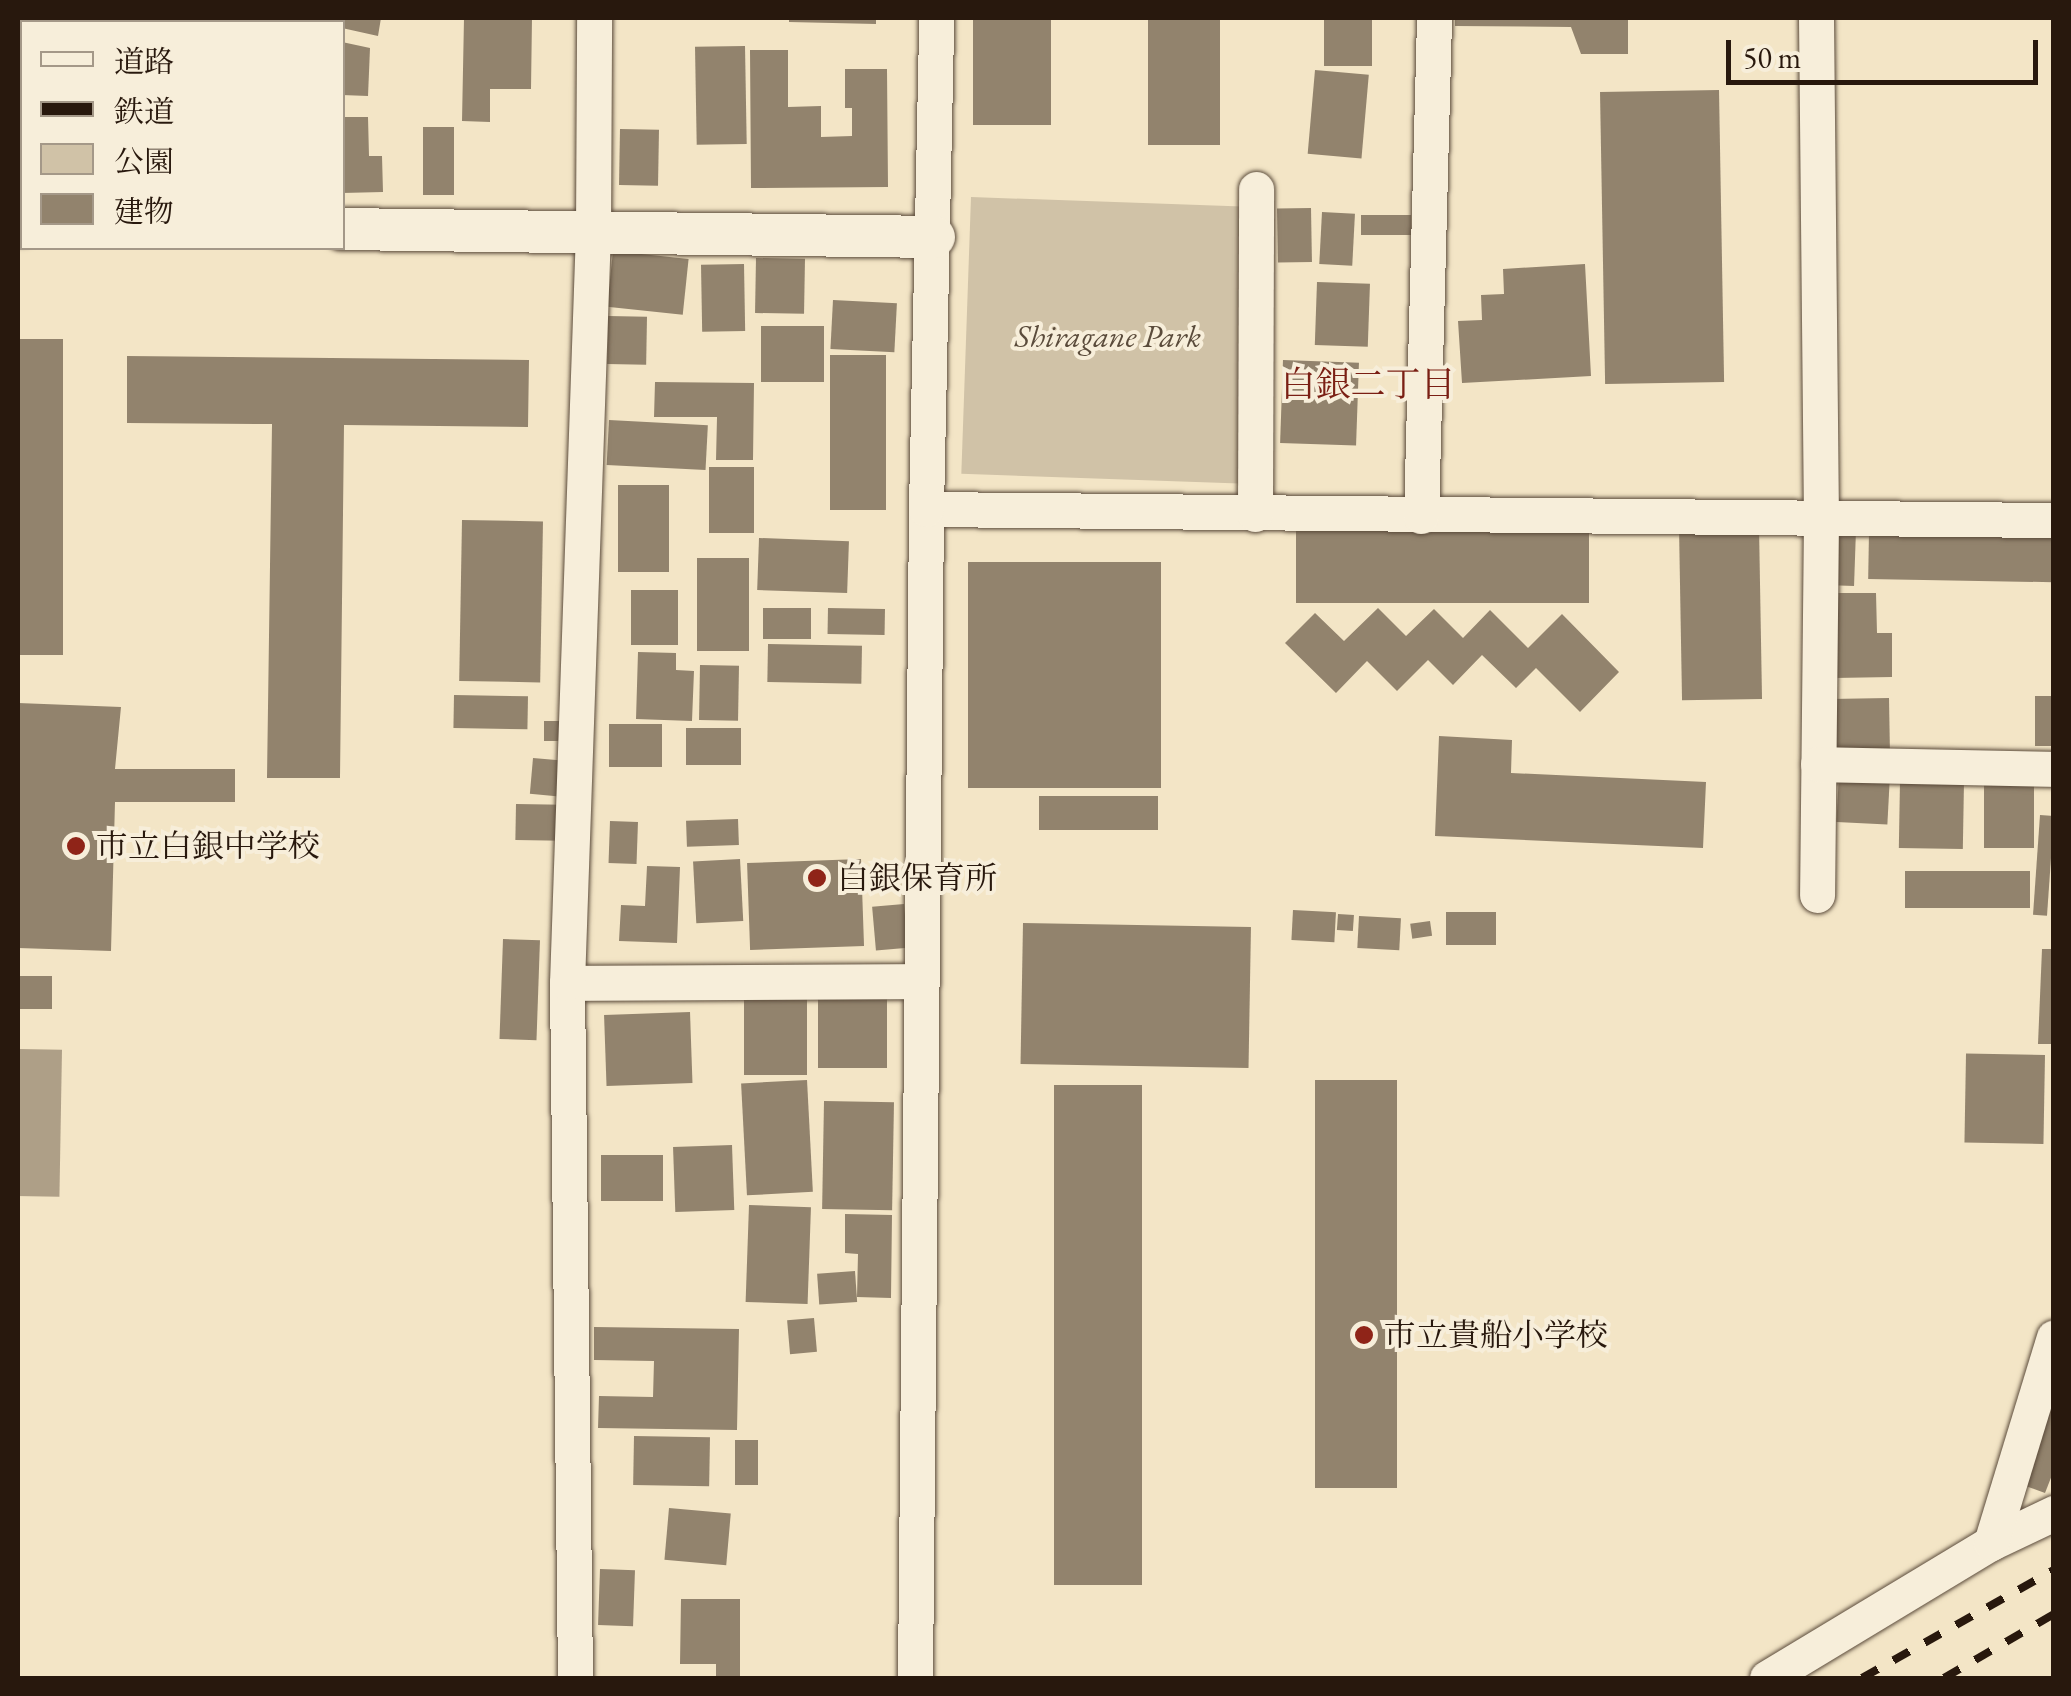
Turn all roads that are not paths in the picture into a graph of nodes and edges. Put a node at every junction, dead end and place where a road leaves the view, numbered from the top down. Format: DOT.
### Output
graph roads {
  1 [pos="594,18"];
  2 [pos="936,18"];
  3 [pos="1434,18"];
  4 [pos="1816,18"];
  5 [pos="1256,189"];
  6 [pos="345,229"];
  7 [pos="593,232"];
  8 [pos="934,237"];
  9 [pos="926,509"];
  10 [pos="1255,514"];
  11 [pos="1421,516"];
  12 [pos="1822,518"];
  13 [pos="2054,520"];
  14 [pos="1818,764"];
  15 [pos="2054,770"];
  16 [pos="1816,895"];
  17 [pos="922,981"];
  18 [pos="567,983"];
  19 [pos="2054,1338"];
  20 [pos="2054,1513"];
  21 [pos="1991,1544"];
  22 [pos="575,1678"];
  23 [pos="915,1678"];
  24 [pos="1767,1678"];
  1 -- 7 [label="street"];
  2 -- 8 [label="street"];
  3 -- 11 [label="street"];
  4 -- 12 [label="street"];
  5 -- 10 [label="street"];
  6 -- 7 [label="street"];
  7 -- 8 [label="street"];
  7 -- 18 [label="street"];
  8 -- 9 [label="street"];
  9 -- 10 [label="street"];
  9 -- 17 [label="street"];
  10 -- 11 [label="street"];
  11 -- 12 [label="street"];
  12 -- 13 [label="street"];
  12 -- 14 [label="street"];
  14 -- 15 [label="street"];
  14 -- 16 [label="street"];
  17 -- 18 [label="street"];
  17 -- 23 [label="street"];
  18 -- 22 [label="street"];
  19 -- 21 [label="street"];
  20 -- 21 [label="street"];
  21 -- 24 [label="street"];
}
